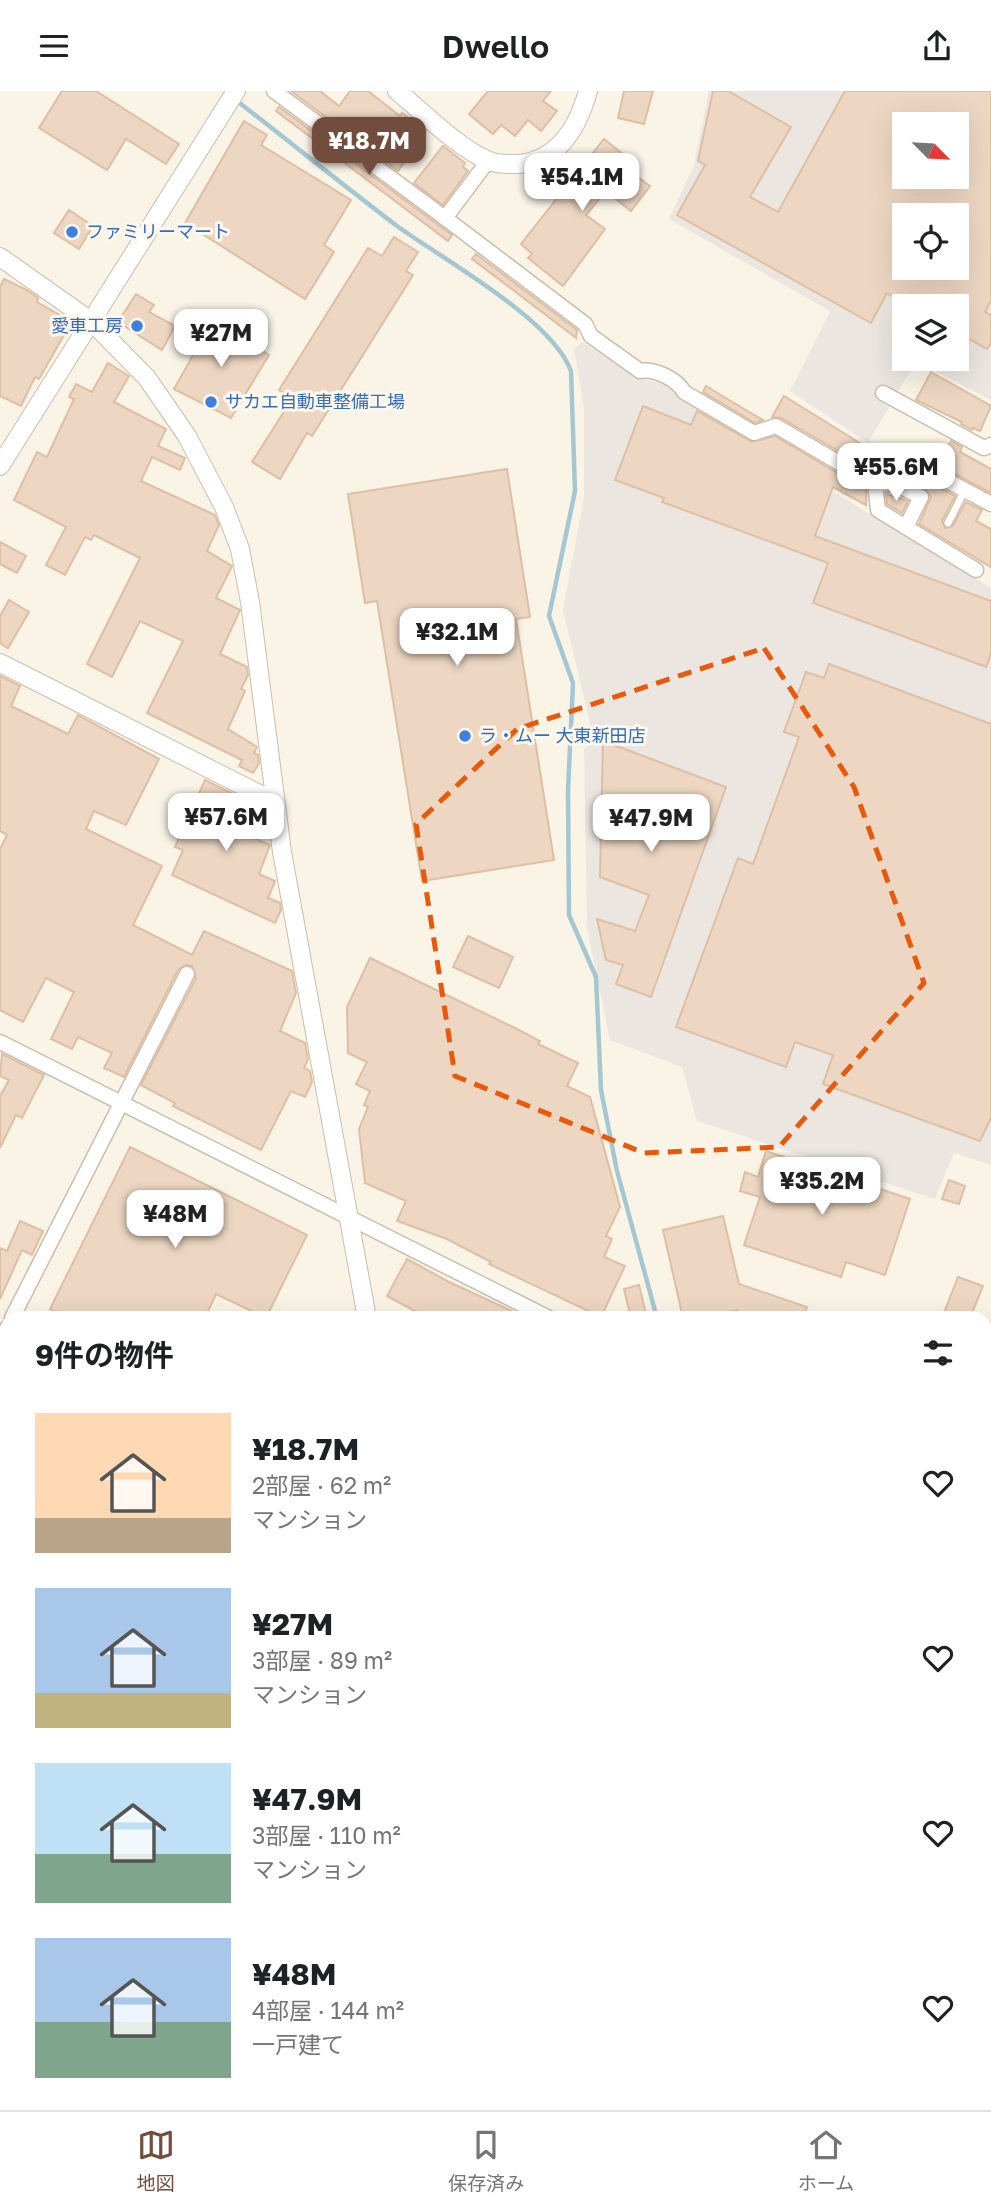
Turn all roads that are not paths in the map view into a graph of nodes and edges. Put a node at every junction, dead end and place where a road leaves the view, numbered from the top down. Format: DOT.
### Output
graph roads {
  1 [pos="274,91"];
  2 [pos="588,91"];
  3 [pos="399,92"];
  4 [pos="232,98"];
  5 [pos="488,161"];
  6 [pos="445,218"];
  7 [pos="0,257"];
  8 [pos="92,322"];
  9 [pos="883,393"];
  10 [pos="991,445"];
  11 [pos="0,465"];
  12 [pos="933,473"];
  13 [pos="875,484"];
  14 [pos="965,490"];
  15 [pos="991,504"];
  16 [pos="948,523"];
  17 [pos="906,527"];
  18 [pos="976,571"];
  19 [pos="0,663"];
  20 [pos="275,802"];
  21 [pos="187,974"];
  22 [pos="0,1042"];
  23 [pos="124,1103"];
  24 [pos="349,1218"];
  25 [pos="16,1311"];
  26 [pos="366,1311"];
  27 [pos="535,1311"];
  1 -- 6 [label="street"];
  2 -- 5 [label="street"];
  3 -- 5 [label="street"];
  4 -- 8 [label="street"];
  5 -- 6 [label="street"];
  6 -- 13 [label="street"];
  7 -- 8 [label="street"];
  8 -- 11 [label="street"];
  8 -- 20 [label="street"];
  9 -- 10 [label="street"];
  12 -- 14 [label="street"];
  13 -- 17 [label="street"];
  13 -- 17 [label="street"];
  14 -- 15 [label="street"];
  14 -- 16 [label="lane"];
  17 -- 18 [label="street"];
  19 -- 20 [label="street"];
  20 -- 24 [label="street"];
  21 -- 23 [label="street"];
  22 -- 23 [label="street"];
  23 -- 24 [label="street"];
  23 -- 25 [label="street"];
  24 -- 26 [label="street"];
  24 -- 27 [label="street"];
}
